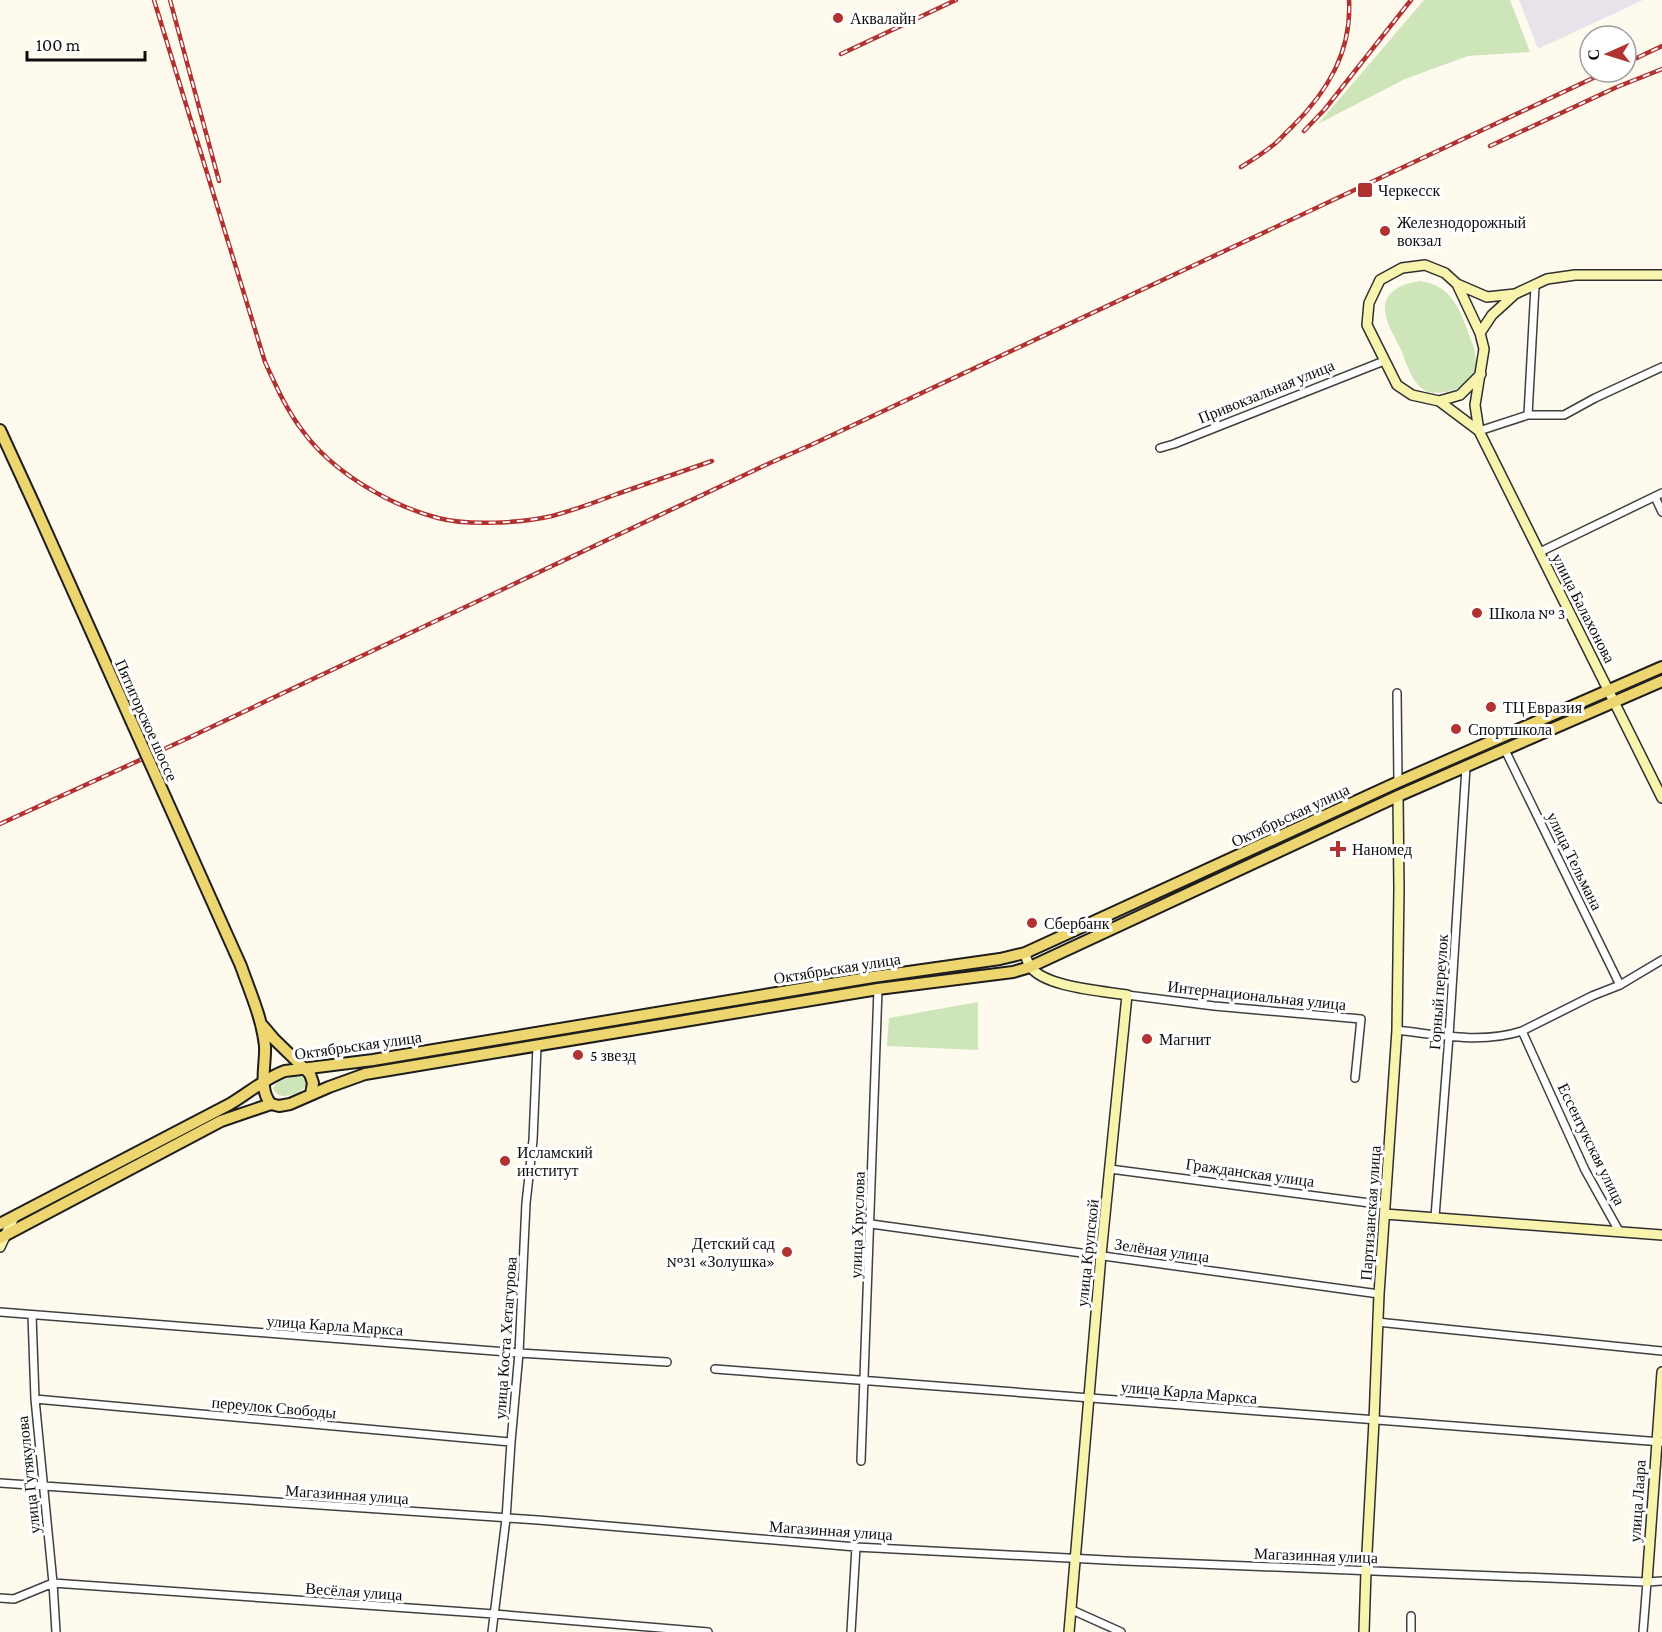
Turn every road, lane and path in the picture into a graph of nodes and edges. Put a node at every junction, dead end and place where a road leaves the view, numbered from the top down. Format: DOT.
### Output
graph roads {
  1 [pos="1662,275"];
  2 [pos="1457,284"];
  3 [pos="1535,286"];
  4 [pos="1515,294"];
  5 [pos="1480,333"];
  6 [pos="1384,361"];
  7 [pos="1662,367"];
  8 [pos="1481,374"];
  9 [pos="1439,401"];
  10 [pos="1528,415"];
  11 [pos="0,430"];
  12 [pos="1479,430"];
  13 [pos="1160,448"];
  14 [pos="1662,493"];
  15 [pos="1654,497"];
  16 [pos="1662,512"];
  17 [pos="1540,552"];
  18 [pos="1662,667"];
  19 [pos="1662,681"];
  20 [pos="1608,690"];
  21 [pos="1397,693"];
  22 [pos="1614,702"];
  23 [pos="1505,750"];
  24 [pos="1466,768"];
  25 [pos="1398,782"];
  26 [pos="1398,796"];
  27 [pos="1662,798"];
  28 [pos="1025,953"];
  29 [pos="1662,960"];
  30 [pos="1030,967"];
  31 [pos="1620,985"];
  32 [pos="878,989"];
  33 [pos="1127,995"];
  34 [pos="261,1024"];
  35 [pos="1397,1030"];
  36 [pos="1522,1030"];
  37 [pos="1449,1036"];
  38 [pos="537,1046"];
  39 [pos="304,1070"];
  40 [pos="1355,1078"];
  41 [pos="265,1083"];
  42 [pos="311,1094"];
  43 [pos="271,1104"];
  44 [pos="1110,1169"];
  45 [pos="1385,1210"];
  46 [pos="14,1217"];
  47 [pos="1435,1217"];
  48 [pos="0,1224"];
  49 [pos="871,1224"];
  50 [pos="1619,1231"];
  51 [pos="1662,1235"];
  52 [pos="2,1237"];
  53 [pos="0,1247"];
  54 [pos="1101,1255"];
  55 [pos="1379,1294"];
  56 [pos="0,1312"];
  57 [pos="32,1315"];
  58 [pos="1377,1322"];
  59 [pos="1662,1351"];
  60 [pos="519,1353"];
  61 [pos="667,1362"];
  62 [pos="715,1369"];
  63 [pos="1662,1372"];
  64 [pos="865,1381"];
  65 [pos="1089,1398"];
  66 [pos="35,1399"];
  67 [pos="1374,1421"];
  68 [pos="1659,1441"];
  69 [pos="511,1442"];
  70 [pos="861,1461"];
  71 [pos="0,1483"];
  72 [pos="44,1486"];
  73 [pos="506,1519"];
  74 [pos="856,1547"];
  75 [pos="1077,1558"];
  76 [pos="1366,1571"];
  77 [pos="1662,1581"];
  78 [pos="1647,1582"];
  79 [pos="53,1583"];
  80 [pos="0,1598"];
  81 [pos="1072,1610"];
  82 [pos="494,1614"];
  83 [pos="1411,1616"];
  84 [pos="56,1632"];
  85 [pos="492,1632"];
  86 [pos="708,1632"];
  87 [pos="851,1632"];
  88 [pos="1069,1632"];
  89 [pos="1121,1632"];
  90 [pos="1364,1632"];
  91 [pos="1411,1632"];
  92 [pos="1643,1632"];
  1 -- 3 [label="street"];
  2 -- 4 [label="street"];
  2 -- 5 [label="street, улица Балахонова"];
  2 -- 6 [label="street, улица Балахонова"];
  3 -- 4 [label="street"];
  3 -- 10 [label="street"];
  4 -- 5 [label="street"];
  5 -- 8 [label="street, улица Балахонова"];
  6 -- 9 [label="street, улица Балахонова"];
  6 -- 13 [label="street, Привокзальная улица"];
  7 -- 10 [label="street"];
  8 -- 9 [label="street"];
  8 -- 12 [label="street, улица Балахонова"];
  9 -- 12 [label="street, улица Балахонова"];
  10 -- 12 [label="street"];
  11 -- 34 [label="main road, Пятигорское шоссе, bridge"];
  12 -- 17 [label="street, улица Балахонова"];
  14 -- 15 [label="street"];
  15 -- 16 [label="street"];
  15 -- 17 [label="street"];
  17 -- 20 [label="street, улица Балахонова"];
  18 -- 20 [label="main road, Октябрьская улица"];
  19 -- 22 [label="main road, Октябрьская улица"];
  20 -- 22 [label="street, улица Балахонова"];
  20 -- 25 [label="main road, Октябрьская улица"];
  21 -- 25 [label="street"];
  22 -- 23 [label="main road, Октябрьская улица"];
  22 -- 27 [label="street, улица Балахонова"];
  23 -- 24 [label="main road, Октябрьская улица"];
  23 -- 31 [label="street, улица Тельмана"];
  24 -- 26 [label="main road, Октябрьская улица"];
  24 -- 37 [label="street, Горный переулок"];
  25 -- 28 [label="main road, Октябрьская улица"];
  26 -- 30 [label="main road, Октябрьская улица"];
  26 -- 35 [label="street, Партизанская улица"];
  28 -- 30 [label="street"];
  28 -- 39 [label="main road, Октябрьская улица"];
  29 -- 31 [label="street"];
  30 -- 32 [label="main road, Октябрьская улица"];
  30 -- 33 [label="street"];
  31 -- 36 [label="street"];
  32 -- 38 [label="main road, Октябрьская улица"];
  32 -- 49 [label="street, улица Хруслова"];
  33 -- 40 [label="street, Интернациональная улица"];
  33 -- 44 [label="street, улица Крупской"];
  34 -- 39 [label="main road, Пятигорское шоссе"];
  34 -- 41 [label="main road, Пятигорское шоссе"];
  35 -- 37 [label="street"];
  35 -- 45 [label="street, Партизанская улица"];
  36 -- 37 [label="street"];
  36 -- 50 [label="street, Ессентукская улица"];
  37 -- 47 [label="street, Горный переулок"];
  38 -- 42 [label="main road, Октябрьская улица"];
  38 -- 60 [label="street, улица Коста Хетагурова"];
  39 -- 41 [label="main road, Октябрьская улица"];
  39 -- 42 [label="main road, Пятигорское шоссе"];
  41 -- 43 [label="main road, Пятигорское шоссе"];
  41 -- 46 [label="main road, Октябрьская улица"];
  42 -- 43 [label="main road, Октябрьская улица"];
  43 -- 52 [label="main road, Октябрьская улица"];
  44 -- 45 [label="street, Гражданская улица"];
  44 -- 54 [label="street, улица Крупской"];
  45 -- 47 [label="street, Гражданская улица"];
  45 -- 55 [label="street, Партизанская улица"];
  46 -- 48 [label="main road, Октябрьская улица"];
  46 -- 52 [label="street"];
  47 -- 50 [label="street, Гражданская улица"];
  49 -- 54 [label="street, Зелёная улица"];
  49 -- 64 [label="street, улица Хруслова"];
  50 -- 51 [label="street, Ессентукская улица"];
  52 -- 53 [label="street"];
  54 -- 55 [label="street, Зелёная улица"];
  54 -- 65 [label="street, улица Крупской"];
  55 -- 58 [label="street, Партизанская улица"];
  56 -- 57 [label="street, улица Карла Маркса"];
  57 -- 60 [label="street, улица Карла Маркса"];
  57 -- 66 [label="street, улица Гутякулова"];
  58 -- 59 [label="street"];
  58 -- 67 [label="street, Партизанская улица"];
  60 -- 61 [label="street, улица Карла Маркса"];
  60 -- 69 [label="street, улица Коста Хетагурова"];
  62 -- 64 [label="street, улица Карла Маркса"];
  63 -- 68 [label="street, улица Лаара"];
  64 -- 65 [label="street, улица Карла Маркса"];
  64 -- 70 [label="street, улица Хруслова"];
  65 -- 67 [label="street, улица Карла Маркса"];
  65 -- 75 [label="street, улица Крупской"];
  66 -- 69 [label="street, переулок Свободы"];
  66 -- 72 [label="street, улица Гутякулова"];
  67 -- 68 [label="street, улица Карла Маркса"];
  67 -- 76 [label="street, Партизанская улица"];
  68 -- 78 [label="street, улица Лаара"];
  69 -- 73 [label="street, улица Коста Хетагурова"];
  71 -- 72 [label="street, Магазинная улица"];
  72 -- 73 [label="street, Магазинная улица"];
  72 -- 79 [label="street, улица Гутякулова"];
  73 -- 74 [label="street, Магазинная улица"];
  73 -- 82 [label="street, улица Коста Хетагурова"];
  74 -- 75 [label="street, Магазинная улица"];
  74 -- 87 [label="street"];
  75 -- 76 [label="street, Магазинная улица"];
  75 -- 81 [label="street, улица Крупской"];
  76 -- 78 [label="street, Магазинная улица"];
  76 -- 90 [label="street, Партизанская улица"];
  77 -- 78 [label="street, Магазинная улица"];
  78 -- 92 [label="street, улица Лаара"];
  79 -- 80 [label="street, Весёлая улица"];
  79 -- 82 [label="street, Весёлая улица"];
  79 -- 84 [label="street, улица Гутякулова"];
  81 -- 88 [label="street, улица Крупской"];
  81 -- 89 [label="street"];
  82 -- 85 [label="street, улица Коста Хетагурова"];
  82 -- 86 [label="street, Весёлая улица"];
  83 -- 91 [label="street"];
}
